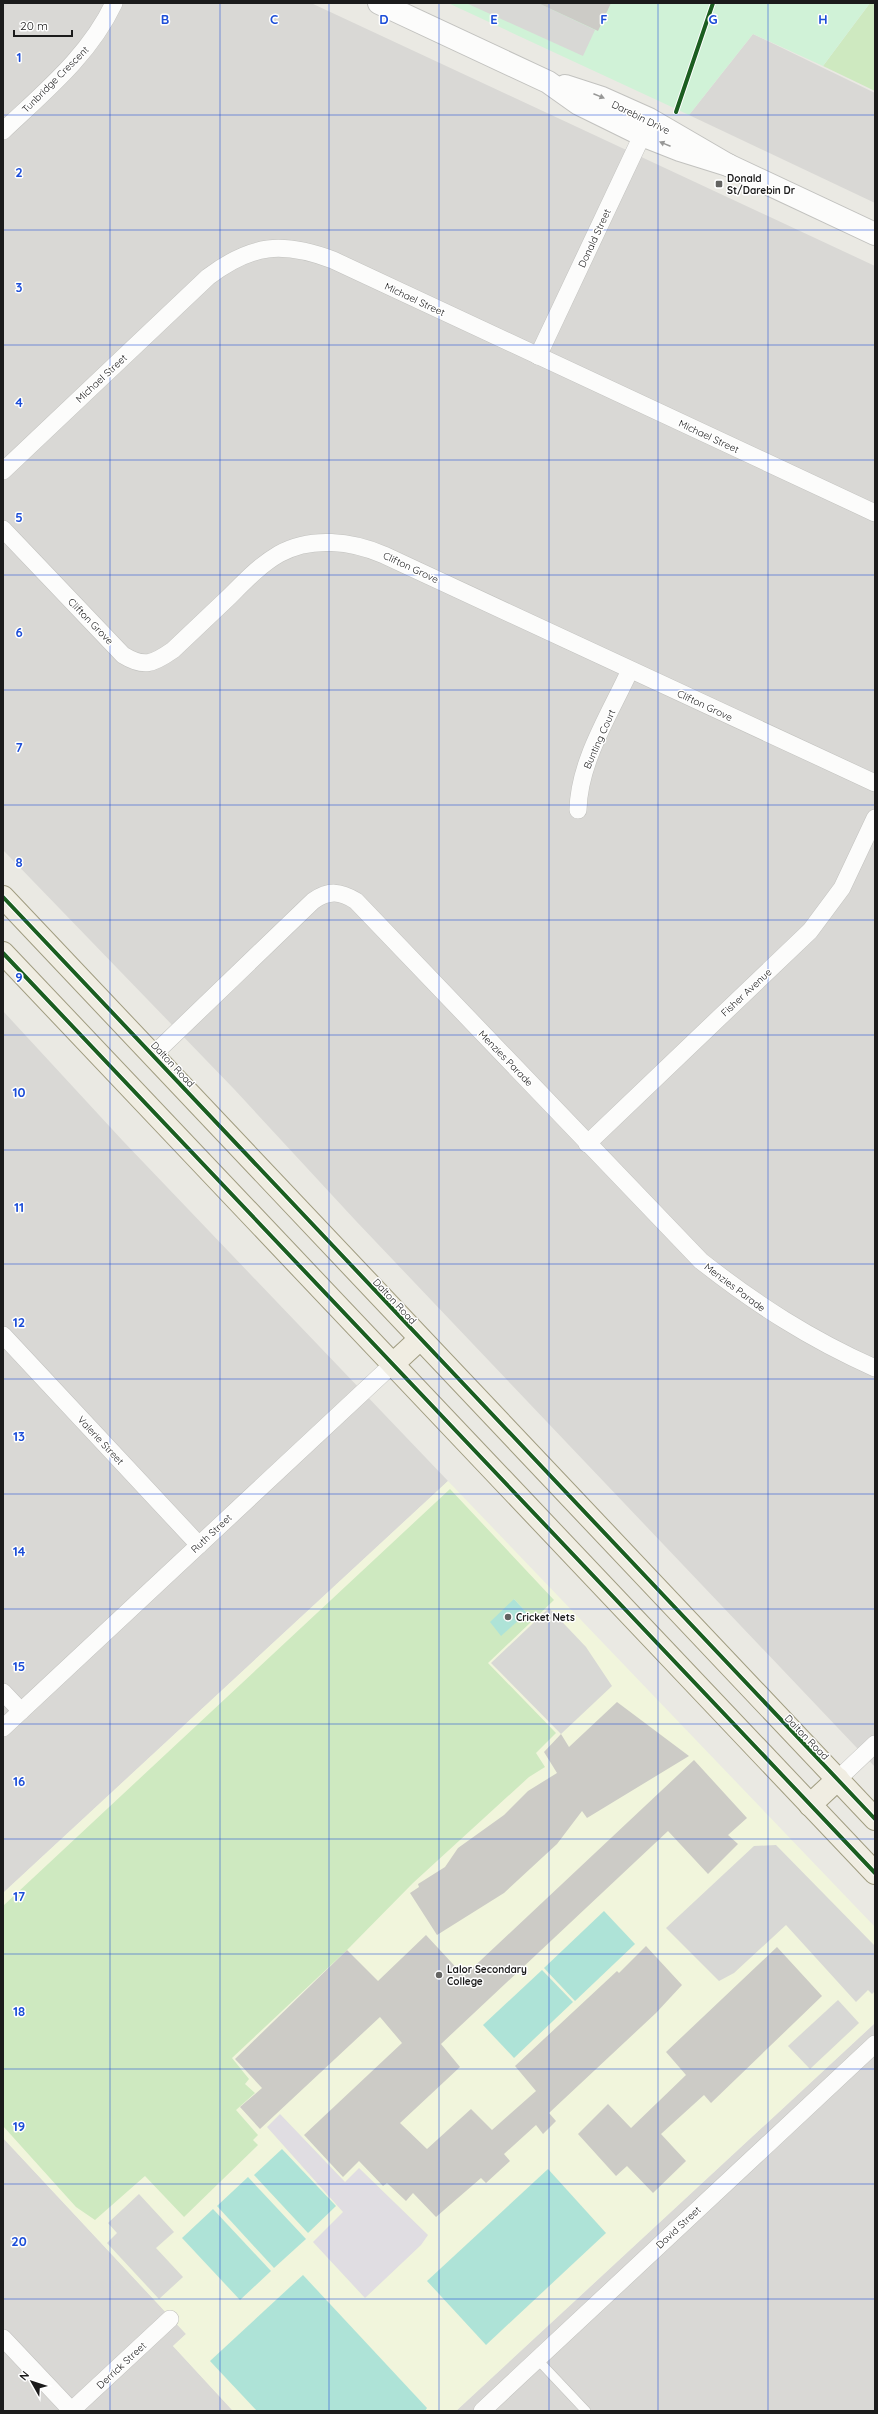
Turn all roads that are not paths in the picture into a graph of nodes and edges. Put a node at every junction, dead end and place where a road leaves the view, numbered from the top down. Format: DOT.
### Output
graph roads {
  1 [pos="114,3"];
  2 [pos="379,3"];
  3 [pos="646,127"];
  4 [pos="3,131"];
  5 [pos="875,234"];
  6 [pos="538,356"];
  7 [pos="3,471"];
  8 [pos="875,513"];
  9 [pos="3,529"];
  10 [pos="630,670"];
  11 [pos="875,784"];
  12 [pos="578,810"];
  13 [pos="875,818"];
  14 [pos="3,897"];
  15 [pos="3,953"];
  16 [pos="153,1055"];
  17 [pos="587,1144"];
  18 [pos="3,1335"];
  19 [pos="420,1339"];
  20 [pos="393,1364"];
  21 [pos="875,1368"];
  22 [pos="199,1545"];
  23 [pos="3,1692"];
  24 [pos="21,1712"];
  25 [pos="3,1728"];
  26 [pos="875,1744"];
  27 [pos="838,1780"];
  28 [pos="810,1805"];
  29 [pos="875,1820"];
  30 [pos="875,1873"];
  31 [pos="875,2044"];
  32 [pos="170,2319"];
  33 [pos="3,2338"];
  34 [pos="537,2359"];
  35 [pos="72,2411"];
  36 [pos="482,2411"];
  37 [pos="586,2411"];
  1 -- 4 [label="street, Tunbridge Crescent"];
  2 -- 3 [label="street, Darebin Drive"];
  3 -- 5 [label="street, Darebin Drive"];
  3 -- 6 [label="street, Donald Street"];
  6 -- 7 [label="street, Michael Street"];
  6 -- 8 [label="street, Michael Street"];
  9 -- 10 [label="street, Clifton Grove"];
  10 -- 11 [label="street, Clifton Grove"];
  10 -- 12 [label="street, Bunting Court"];
  13 -- 17 [label="street, Fisher Avenue"];
  14 -- 16 [label="main road, Dalton Road"];
  15 -- 20 [label="main road"];
  16 -- 17 [label="street, Menzies Parade"];
  16 -- 19 [label="main road, Dalton Road"];
  17 -- 21 [label="street, Menzies Parade"];
  18 -- 22 [label="street, Valerie Street"];
  19 -- 20 [label="main road, Ruth Street"];
  19 -- 27 [label="main road, Dalton Road"];
  20 -- 22 [label="street, Ruth Street"];
  20 -- 28 [label="main road"];
  22 -- 24 [label="street, Ruth Street"];
  23 -- 24 [label="street"];
  24 -- 25 [label="street, Ruth Street"];
  26 -- 27 [label="street"];
  27 -- 28 [label="main road"];
  27 -- 29 [label="main road, Dalton Road"];
  28 -- 30 [label="main road"];
  31 -- 34 [label="street, David Street"];
  32 -- 35 [label="street, Derrick Street"];
  33 -- 35 [label="street"];
  34 -- 36 [label="street, David Street"];
  34 -- 37 [label="lane"];
}
